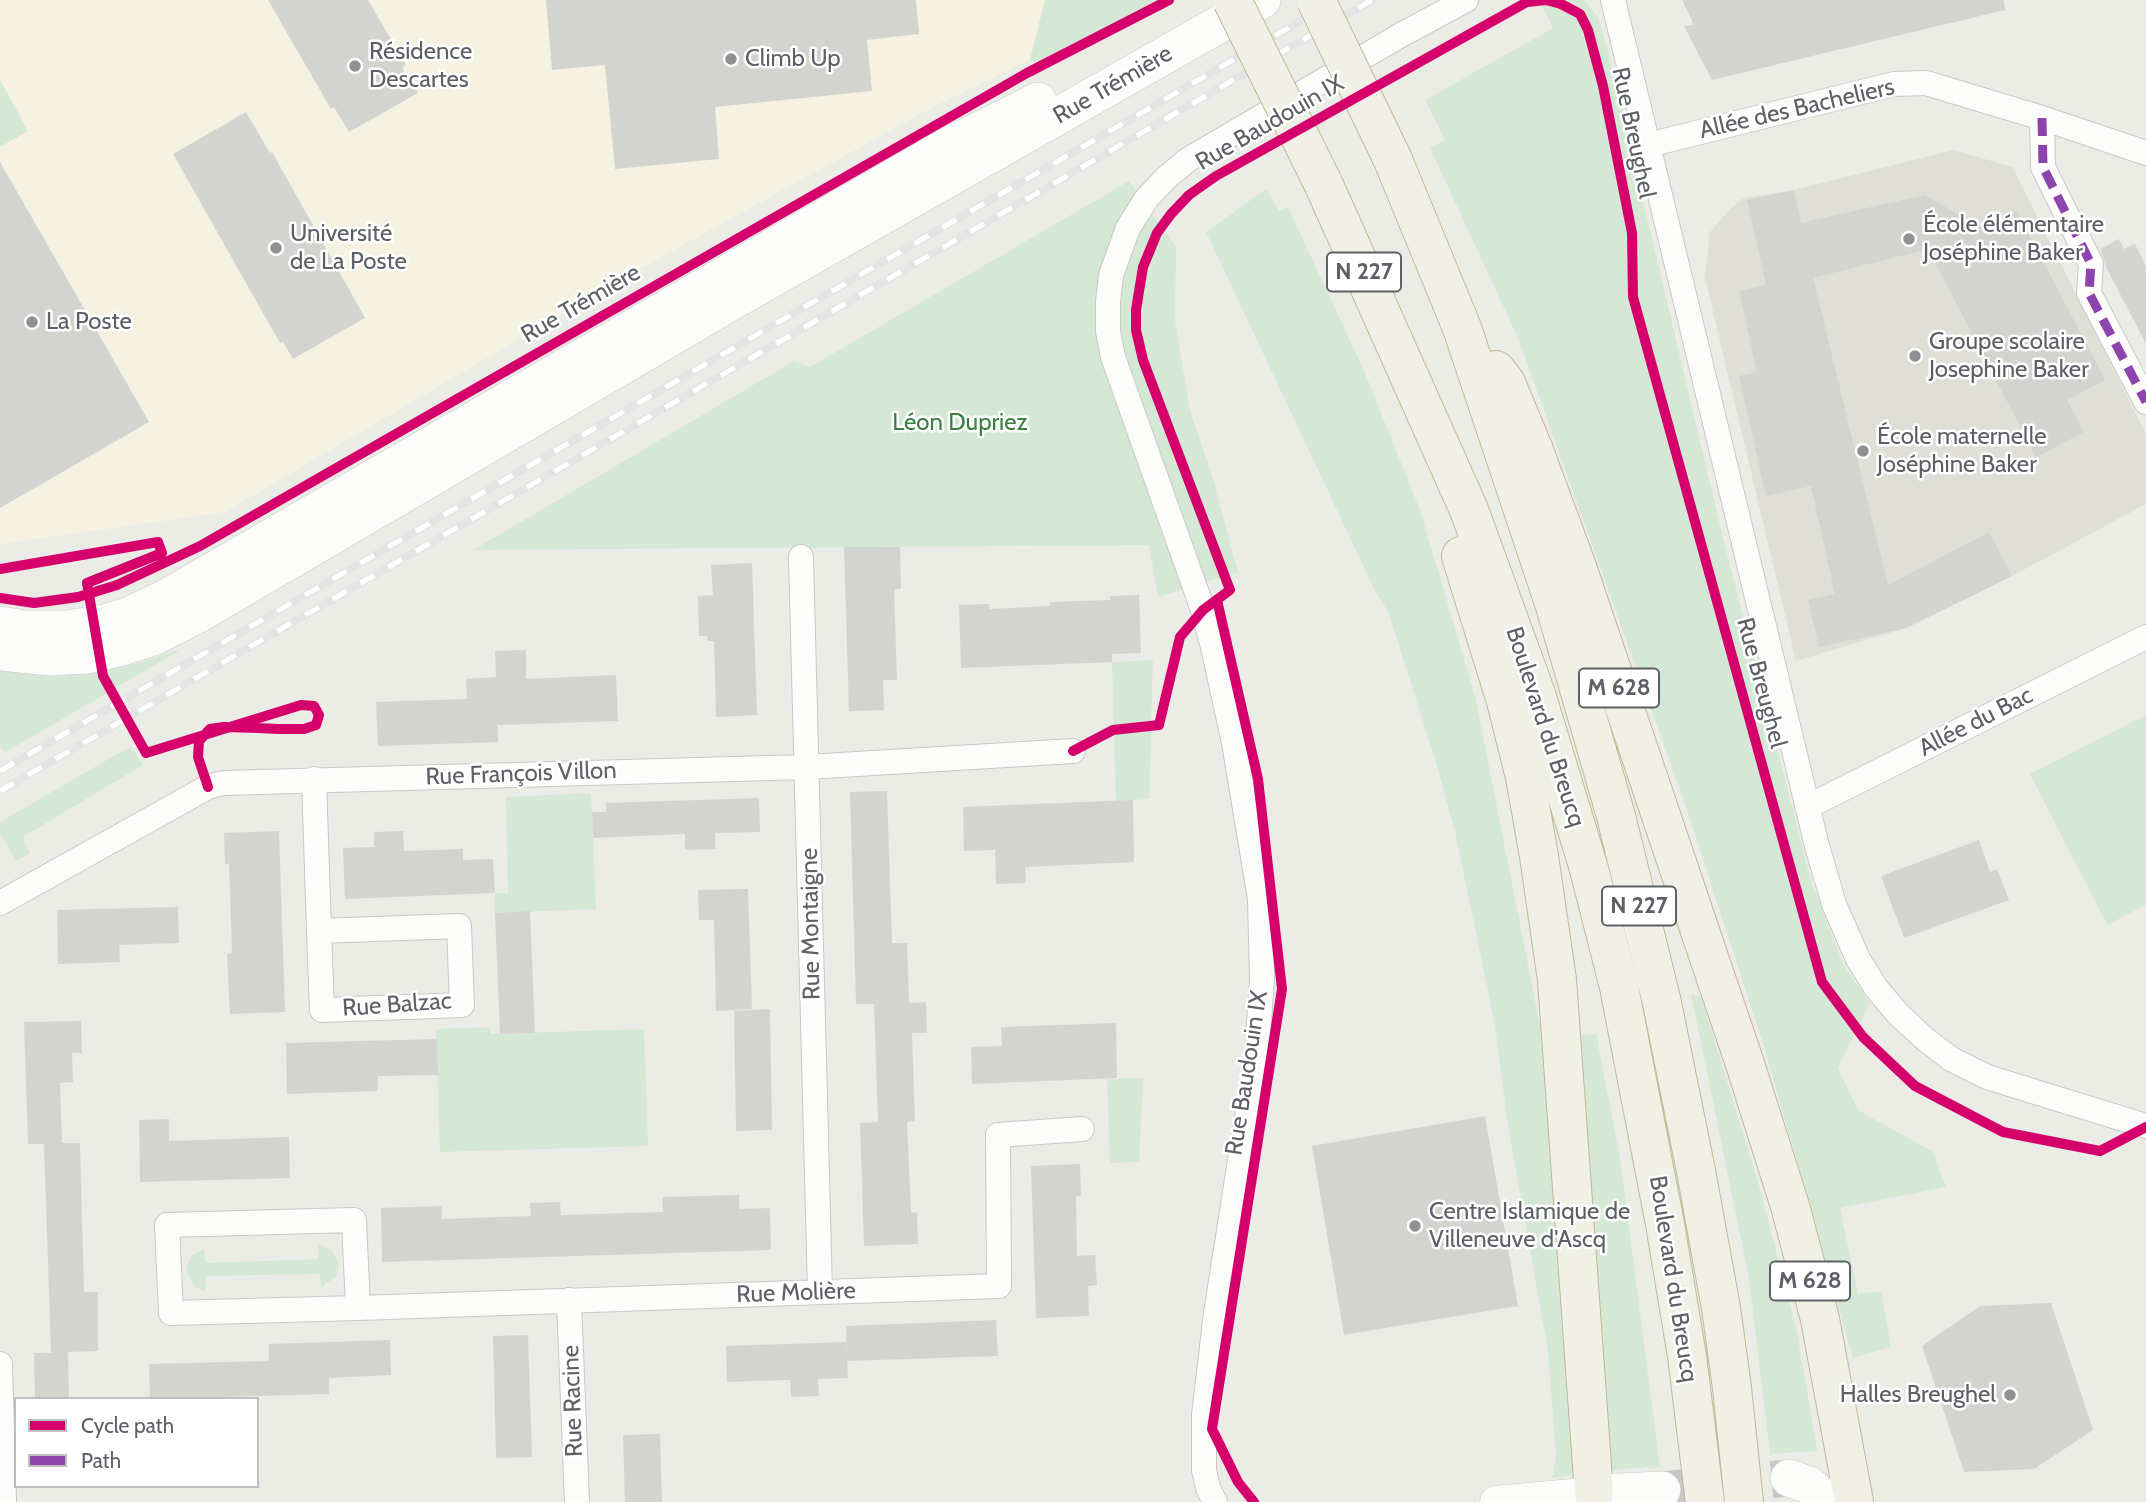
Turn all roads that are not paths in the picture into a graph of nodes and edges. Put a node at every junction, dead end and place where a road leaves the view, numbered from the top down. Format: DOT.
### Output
graph roads {
  1 [pos="1232,0"];
  2 [pos="1262,0"];
  3 [pos="1316,0"];
  4 [pos="1466,0"];
  5 [pos="1614,0"];
  6 [pos="2042,118"];
  7 [pos="1647,145"];
  8 [pos="2146,153"];
  9 [pos="1462,327"];
  10 [pos="1404,362"];
  11 [pos="2146,402"];
  12 [pos="801,557"];
  13 [pos="0,625"];
  14 [pos="2146,637"];
  15 [pos="0,652"];
  16 [pos="1073,751"];
  17 [pos="807,767"];
  18 [pos="314,779"];
  19 [pos="1807,807"];
  20 [pos="0,903"];
  21 [pos="319,931"];
  22 [pos="2146,1126"];
  23 [pos="1082,1129"];
  24 [pos="820,1292"];
  25 [pos="569,1300"];
  26 [pos="358,1308"];
  27 [pos="0,1364"];
  28 [pos="1789,1478"];
  29 [pos="1662,1490"];
  30 [pos="1594,1497"];
  31 [pos="4,1502"];
  32 [pos="577,1502"];
  33 [pos="1215,1502"];
  34 [pos="1496,1502"];
  35 [pos="1705,1502"];
  36 [pos="1744,1502"];
  37 [pos="1828,1502"];
  38 [pos="1854,1502"];
  1 -- 10 [label="highway, Boulevard du Breucq / N 227, bridge"];
  1 -- 13 [label="main road, Rue Trémière"];
  2 -- 15 [label="main road, Rue Trémière"];
  3 -- 9 [label="highway, Boulevard du Breucq / N 227, bridge"];
  4 -- 33 [label="street, Rue Baudouin IX"];
  5 -- 7 [label="street, Rue Breughel"];
  6 -- 7 [label="street, Allée des Bacheliers"];
  6 -- 8 [label="street, Allée des Bacheliers"];
  6 -- 11 [label="street"];
  7 -- 19 [label="street, Rue Breughel"];
  9 -- 36 [label="highway, Boulevard du Breucq / N 227"];
  9 -- 38 [label="highway, M 628"];
  10 -- 30 [label="highway"];
  10 -- 35 [label="highway, Boulevard du Breucq / N 227"];
  12 -- 17 [label="street, Rue Montaigne"];
  14 -- 19 [label="street, Allée du Bac"];
  16 -- 17 [label="street, Rue François Villon"];
  17 -- 18 [label="street, Rue François Villon"];
  17 -- 24 [label="street, Rue Montaigne"];
  18 -- 20 [label="street, Rue François Villon"];
  18 -- 21 [label="street, Rue Balzac"];
  19 -- 22 [label="street, Rue Breughel"];
  21 -- 21 [label="street, Rue Balzac"];
  23 -- 24 [label="street, Rue Molière"];
  24 -- 25 [label="street, Rue Molière"];
  25 -- 26 [label="street, Rue Molière"];
  25 -- 32 [label="street, Rue Racine"];
  26 -- 26 [label="street, Rue Molière"];
  27 -- 31 [label="street"];
  28 -- 37 [label="main road"];
  29 -- 30 [label="main road"];
  30 -- 34 [label="street"];
}
